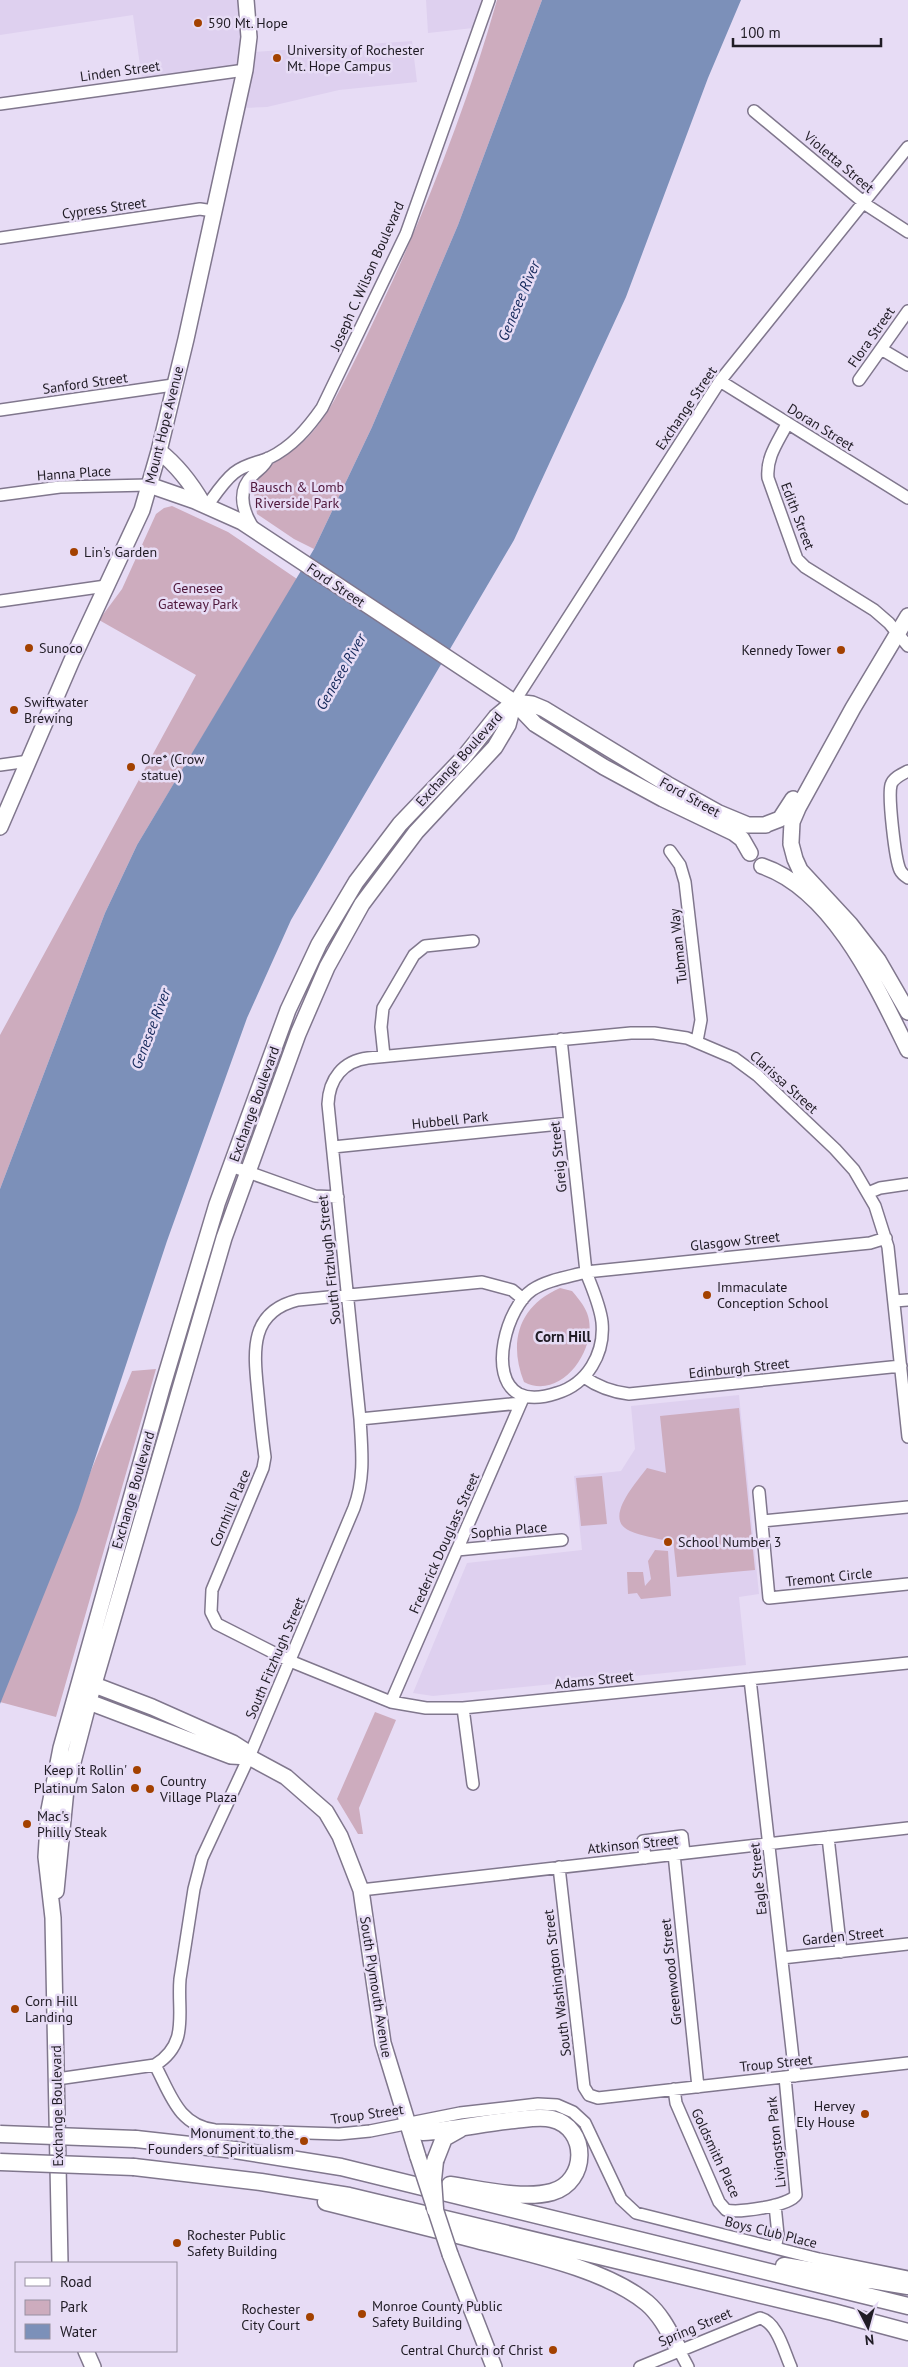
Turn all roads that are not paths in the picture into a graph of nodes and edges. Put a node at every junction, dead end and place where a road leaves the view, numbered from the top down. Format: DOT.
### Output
graph roads {
  1 [pos="246,0"];
  2 [pos="489,0"];
  3 [pos="245,70"];
  4 [pos="0,104"];
  5 [pos="754,111"];
  6 [pos="908,147"];
  7 [pos="864,202"];
  8 [pos="213,211"];
  9 [pos="908,232"];
  10 [pos="0,238"];
  11 [pos="908,311"];
  12 [pos="881,349"];
  13 [pos="908,365"];
  14 [pos="859,380"];
  15 [pos="720,382"];
  16 [pos="173,385"];
  17 [pos="0,410"];
  18 [pos="787,424"];
  19 [pos="159,451"];
  20 [pos="268,458"];
  21 [pos="149,486"];
  22 [pos="0,495"];
  23 [pos="908,498"];
  24 [pos="205,505"];
  25 [pos="260,534"];
  26 [pos="106,586"];
  27 [pos="0,602"];
  28 [pos="908,616"];
  29 [pos="898,633"];
  30 [pos="908,646"];
  31 [pos="514,702"];
  32 [pos="853,708"];
  33 [pos="29,761"];
  34 [pos="0,765"];
  35 [pos="908,771"];
  36 [pos="767,825"];
  37 [pos="0,827"];
  38 [pos="791,843"];
  39 [pos="670,851"];
  40 [pos="750,853"];
  41 [pos="762,866"];
  42 [pos="908,878"];
  43 [pos="473,941"];
  44 [pos="905,998"];
  45 [pos="908,1012"];
  46 [pos="561,1040"];
  47 [pos="697,1041"];
  48 [pos="908,1050"];
  49 [pos="384,1056"];
  50 [pos="570,1123"];
  51 [pos="333,1148"];
  52 [pos="231,1166"];
  53 [pos="247,1172"];
  54 [pos="908,1184"];
  55 [pos="868,1193"];
  56 [pos="338,1197"];
  57 [pos="886,1238"];
  58 [pos="586,1272"];
  59 [pos="348,1295"];
  60 [pos="523,1299"];
  61 [pos="908,1300"];
  62 [pos="894,1301"];
  63 [pos="901,1366"];
  64 [pos="584,1377"];
  65 [pos="522,1400"];
  66 [pos="360,1419"];
  67 [pos="908,1438"];
  68 [pos="759,1492"];
  69 [pos="908,1507"];
  70 [pos="762,1521"];
  71 [pos="562,1540"];
  72 [pos="458,1550"];
  73 [pos="908,1584"];
  74 [pos="290,1661"];
  75 [pos="908,1663"];
  76 [pos="750,1679"];
  77 [pos="87,1682"];
  78 [pos="82,1699"];
  79 [pos="391,1702"];
  80 [pos="463,1708"];
  81 [pos="249,1757"];
  82 [pos="473,1784"];
  83 [pos="908,1828"];
  84 [pos="828,1837"];
  85 [pos="769,1843"];
  86 [pos="679,1854"];
  87 [pos="645,1858"];
  88 [pos="559,1867"];
  89 [pos="361,1890"];
  90 [pos="908,1944"];
  91 [pos="841,1952"];
  92 [pos="782,1958"];
  93 [pos="908,2063"];
  94 [pos="155,2065"];
  95 [pos="790,2076"];
  96 [pos="57,2079"];
  97 [pos="698,2087"];
  98 [pos="674,2090"];
  99 [pos="589,2095"];
  100 [pos="406,2123"];
  101 [pos="475,2124"];
  102 [pos="0,2134"];
  103 [pos="0,2162"];
  104 [pos="358,2171"];
  105 [pos="226,2177"];
  106 [pos="775,2205"];
  107 [pos="629,2208"];
  108 [pos="435,2209"];
  109 [pos="635,2240"];
  110 [pos="775,2248"];
  111 [pos="60,2262"];
  112 [pos="908,2278"];
  113 [pos="908,2286"];
  114 [pos="908,2306"];
  115 [pos="908,2332"];
  116 [pos="679,2350"];
  117 [pos="86,2352"];
  118 [pos="94,2367"];
  119 [pos="494,2367"];
  120 [pos="640,2367"];
  121 [pos="688,2367"];
  122 [pos="791,2367"];
  1 -- 3 [label="main road, Mount Hope Avenue"];
  2 -- 20 [label="street, Joseph C. Wilson Boulevard"];
  3 -- 4 [label="street, Linden Street"];
  3 -- 8 [label="main road, Mount Hope Avenue"];
  5 -- 7 [label="street, Violetta Street"];
  6 -- 7 [label="street, Exchange Street"];
  7 -- 9 [label="street, Violetta Street"];
  7 -- 15 [label="street, Exchange Street"];
  8 -- 10 [label="street, Cypress Street"];
  8 -- 16 [label="main road, Mount Hope Avenue"];
  11 -- 12 [label="street, Flora Street"];
  12 -- 13 [label="street"];
  12 -- 14 [label="street, Flora Street"];
  15 -- 18 [label="street, Doran Street"];
  15 -- 31 [label="street, Exchange Street"];
  16 -- 17 [label="street, Sanford Street"];
  16 -- 19 [label="main road, Mount Hope Avenue"];
  18 -- 23 [label="street, Doran Street"];
  18 -- 29 [label="street, Edith Street"];
  19 -- 21 [label="main road, Mount Hope Avenue"];
  19 -- 24 [label="main road"];
  20 -- 24 [label="street, Joseph C. Wilson Boulevard"];
  20 -- 25 [label="street, Joseph C. Wilson Boulevard"];
  21 -- 22 [label="street, Hanna Place"];
  21 -- 24 [label="main road, Ford Street"];
  21 -- 26 [label="main road, Mount Hope Avenue"];
  24 -- 25 [label="main road, Ford Street"];
  25 -- 31 [label="main road, Ford Street"];
  26 -- 27 [label="street"];
  26 -- 33 [label="main road, Mount Hope Avenue"];
  28 -- 29 [label="main road"];
  29 -- 30 [label="street, Edith Street"];
  29 -- 32 [label="main road"];
  31 -- 36 [label="main road, Ford Street"];
  31 -- 40 [label="main road, Ford Street"];
  31 -- 52 [label="main road, Exchange Boulevard"];
  31 -- 53 [label="main road, Exchange Boulevard"];
  32 -- 36 [label="main road"];
  32 -- 38 [label="main road"];
  33 -- 34 [label="street"];
  33 -- 37 [label="main road, Mount Hope Avenue"];
  35 -- 42 [label="street"];
  36 -- 38 [label="main road"];
  36 -- 40 [label="main road"];
  38 -- 41 [label="main road"];
  38 -- 44 [label="main road"];
  39 -- 47 [label="street, Tubman Way"];
  40 -- 41 [label="main road"];
  41 -- 48 [label="main road"];
  43 -- 49 [label="street"];
  44 -- 45 [label="main road"];
  46 -- 47 [label="street, Clarissa Street"];
  46 -- 49 [label="street, Clarissa Street"];
  46 -- 50 [label="street, Greig Street"];
  47 -- 55 [label="street, Clarissa Street"];
  49 -- 51 [label="street, Clarissa Street"];
  50 -- 51 [label="street, Hubbell Park"];
  50 -- 58 [label="street, Greig Street"];
  51 -- 56 [label="street, South Fitzhugh Street"];
  52 -- 53 [label="street"];
  52 -- 77 [label="main road, Exchange Boulevard"];
  53 -- 56 [label="street"];
  53 -- 77 [label="main road, Exchange Boulevard"];
  54 -- 55 [label="street"];
  55 -- 57 [label="street, Clarissa Street"];
  56 -- 59 [label="street, South Fitzhugh Street"];
  57 -- 58 [label="street, Glasgow Street"];
  57 -- 62 [label="street, Clarissa Street"];
  58 -- 60 [label="street"];
  58 -- 64 [label="street"];
  59 -- 60 [label="street"];
  59 -- 66 [label="street, South Fitzhugh Street"];
  59 -- 74 [label="street, Cornhill Place"];
  60 -- 65 [label="street"];
  61 -- 62 [label="street"];
  62 -- 63 [label="street, Clarissa Street"];
  63 -- 64 [label="street, Edinburgh Street"];
  63 -- 67 [label="street, Clarissa Street"];
  64 -- 65 [label="street"];
  65 -- 66 [label="street"];
  65 -- 72 [label="street, Frederick Douglass Street"];
  66 -- 74 [label="street, South Fitzhugh Street"];
  68 -- 70 [label="street, Tremont Circle"];
  69 -- 70 [label="street"];
  70 -- 73 [label="street, Tremont Circle"];
  71 -- 72 [label="street, Sophia Place"];
  72 -- 79 [label="street, Frederick Douglass Street"];
  74 -- 79 [label="street, Adams Street"];
  74 -- 81 [label="street, South Fitzhugh Street"];
  75 -- 76 [label="street, Adams Street"];
  76 -- 80 [label="street, Adams Street"];
  76 -- 85 [label="street, Eagle Street"];
  77 -- 78 [label="main road, Exchange Boulevard"];
  77 -- 81 [label="main road, South Plymouth Avenue"];
  78 -- 81 [label="main road, South Plymouth Avenue"];
  78 -- 96 [label="main road, Exchange Boulevard"];
  79 -- 80 [label="street, Adams Street"];
  80 -- 82 [label="street"];
  81 -- 89 [label="main road, South Plymouth Avenue"];
  81 -- 94 [label="street, South Fitzhugh Street"];
  83 -- 84 [label="street, Atkinson Street"];
  84 -- 85 [label="street, Atkinson Street"];
  84 -- 91 [label="street"];
  85 -- 86 [label="street, Atkinson Street"];
  85 -- 92 [label="street, Eagle Street"];
  86 -- 87 [label="street, Atkinson Street"];
  86 -- 87 [label="street"];
  86 -- 97 [label="street, Greenwood Street"];
  87 -- 88 [label="street, Atkinson Street"];
  88 -- 89 [label="street, Atkinson Street"];
  88 -- 99 [label="street, South Washington Street"];
  89 -- 100 [label="main road, South Plymouth Avenue"];
  90 -- 91 [label="street, Garden Street"];
  91 -- 92 [label="street, Garden Street"];
  92 -- 95 [label="street, Eagle Street"];
  93 -- 95 [label="street, Troup Street"];
  94 -- 96 [label="street"];
  94 -- 100 [label="street, Troup Street"];
  95 -- 97 [label="street, Troup Street"];
  95 -- 106 [label="street, Livingston Park"];
  96 -- 111 [label="main road, Exchange Boulevard"];
  97 -- 98 [label="street, Troup Street"];
  98 -- 99 [label="street, Troup Street"];
  98 -- 106 [label="street, Goldsmith Place"];
  100 -- 101 [label="highway"];
  100 -- 107 [label="street, Troup Street"];
  100 -- 108 [label="main road, South Plymouth Avenue, bridge"];
  101 -- 104 [label="highway"];
  101 -- 108 [label="highway, bridge"];
  102 -- 104 [label="highway, bridge"];
  103 -- 105 [label="highway, bridge"];
  104 -- 109 [label="highway"];
  105 -- 115 [label="highway"];
  105 -- 116 [label="highway"];
  106 -- 110 [label="street, Livingston Park"];
  107 -- 110 [label="street, Boys Club Place"];
  108 -- 119 [label="main road, South Plymouth Avenue, bridge"];
  109 -- 113 [label="highway"];
  109 -- 114 [label="highway"];
  110 -- 112 [label="street, Boys Club Place"];
  116 -- 120 [label="street, Spring Street"];
  116 -- 121 [label="street"];
  116 -- 122 [label="street, Spring Street"];
  117 -- 118 [label="main road"];
}
